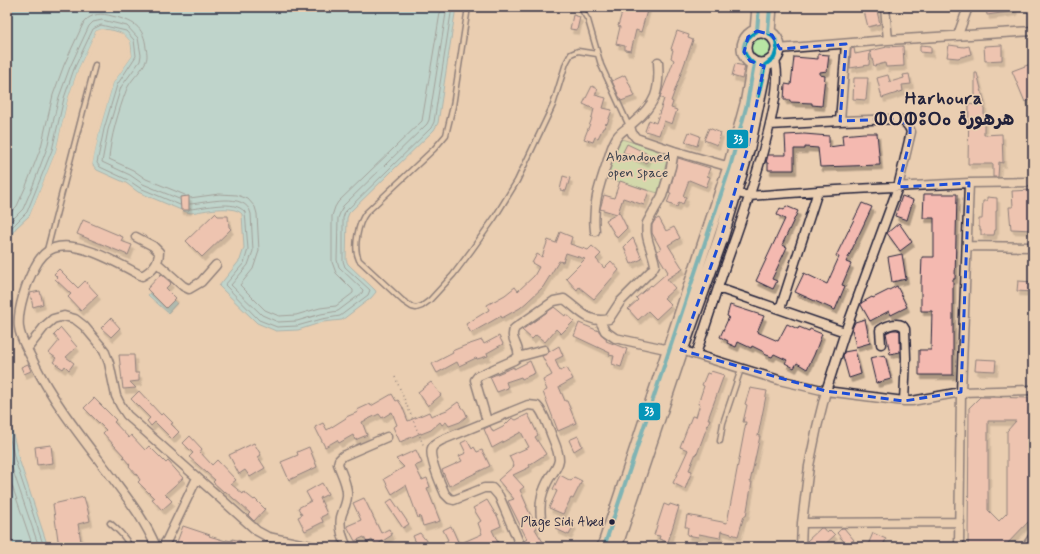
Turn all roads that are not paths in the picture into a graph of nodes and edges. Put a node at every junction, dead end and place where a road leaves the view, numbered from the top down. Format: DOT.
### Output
graph roads {
  1 [pos="468,7"];
  2 [pos="580,7"];
  3 [pos="759,7"];
  4 [pos="770,7"];
  5 [pos="885,7"];
  6 [pos="968,7"];
  7 [pos="1033,31"];
  8 [pos="762,32"];
  9 [pos="958,35"];
  10 [pos="888,40"];
  11 [pos="846,44"];
  12 [pos="597,54"];
  13 [pos="768,59"];
  14 [pos="658,62"];
  15 [pos="95,65"];
  16 [pos="840,120"];
  17 [pos="770,124"];
  18 [pos="630,126"];
  19 [pos="674,151"];
  20 [pos="730,167"];
  21 [pos="1033,182"];
  22 [pos="969,183"];
  23 [pos="898,187"];
  24 [pos="818,191"];
  25 [pos="734,192"];
  26 [pos="749,196"];
  27 [pos="594,231"];
  28 [pos="136,237"];
  29 [pos="967,246"];
  30 [pos="1033,247"];
  31 [pos="46,253"];
  32 [pos="156,263"];
  33 [pos="216,266"];
  34 [pos="718,288"];
  35 [pos="780,309"];
  36 [pos="600,321"];
  37 [pos="845,332"];
  38 [pos="881,344"];
  39 [pos="27,349"];
  40 [pos="544,350"];
  41 [pos="676,350"];
  42 [pos="696,354"];
  43 [pos="518,357"];
  44 [pos="741,368"];
  45 [pos="1033,390"];
  46 [pos="826,391"];
  47 [pos="961,392"];
  48 [pos="904,401"];
  49 [pos="487,421"];
  50 [pos="387,437"];
  51 [pos="720,441"];
  52 [pos="197,478"];
  53 [pos="541,518"];
  54 [pos="960,522"];
  55 [pos="110,523"];
  56 [pos="802,523"];
  57 [pos="1033,538"];
  58 [pos="1028,546"];
  59 [pos="130,547"];
  60 [pos="156,547"];
  61 [pos="162,547"];
  62 [pos="315,547"];
  63 [pos="347,547"];
  64 [pos="521,547"];
  65 [pos="613,547"];
  66 [pos="801,547"];
  67 [pos="959,547"];
  1 -- 12 [label="lane"];
  2 -- 12 [label="lane"];
  3 -- 8 [label="main road"];
  4 -- 8 [label="main road"];
  5 -- 10 [label="street"];
  6 -- 9 [label="street"];
  7 -- 9 [label="street"];
  8 -- 13 [label="main road"];
  8 -- 13 [label="main road"];
  9 -- 10 [label="street"];
  10 -- 11 [label="street"];
  11 -- 13 [label="street"];
  11 -- 16 [label="street"];
  12 -- 18 [label="lane"];
  13 -- 17 [label="street"];
  13 -- 20 [label="main road"];
  13 -- 25 [label="main road"];
  14 -- 18 [label="street"];
  15 -- 31 [label="lane"];
  16 -- 17 [label="street"];
  16 -- 23 [label="street"];
  17 -- 26 [label="street"];
  18 -- 19 [label="street"];
  18 -- 27 [label="street"];
  19 -- 20 [label="street"];
  19 -- 36 [label="street"];
  20 -- 41 [label="main road"];
  21 -- 22 [label="street"];
  22 -- 23 [label="street"];
  22 -- 29 [label="street"];
  23 -- 24 [label="street"];
  23 -- 37 [label="street"];
  24 -- 26 [label="street"];
  24 -- 35 [label="street"];
  25 -- 26 [label="street"];
  25 -- 41 [label="main road"];
  26 -- 34 [label="street"];
  28 -- 32 [label="street"];
  29 -- 30 [label="street"];
  29 -- 47 [label="street"];
  31 -- 32 [label="street"];
  31 -- 39 [label="street"];
  32 -- 33 [label="street"];
  34 -- 35 [label="street"];
  34 -- 42 [label="street"];
  35 -- 37 [label="street"];
  36 -- 41 [label="street"];
  36 -- 43 [label="street"];
  37 -- 46 [label="street"];
  38 -- 48 [label="street"];
  39 -- 52 [label="street"];
  39 -- 60 [label="street"];
  40 -- 43 [label="street"];
  41 -- 42 [label="street"];
  41 -- 65 [label="main road"];
  42 -- 44 [label="street"];
  43 -- 49 [label="street"];
  44 -- 46 [label="street"];
  44 -- 51 [label="lane"];
  45 -- 47 [label="street"];
  46 -- 48 [label="street"];
  46 -- 56 [label="street"];
  47 -- 48 [label="street"];
  47 -- 54 [label="street"];
  49 -- 53 [label="street"];
  49 -- 64 [label="street"];
  50 -- 63 [label="street"];
  52 -- 61 [label="street"];
  52 -- 62 [label="street"];
  54 -- 56 [label="street"];
  54 -- 67 [label="street"];
  55 -- 59 [label="lane"];
  56 -- 66 [label="street"];
  57 -- 58 [label="street"];
}
